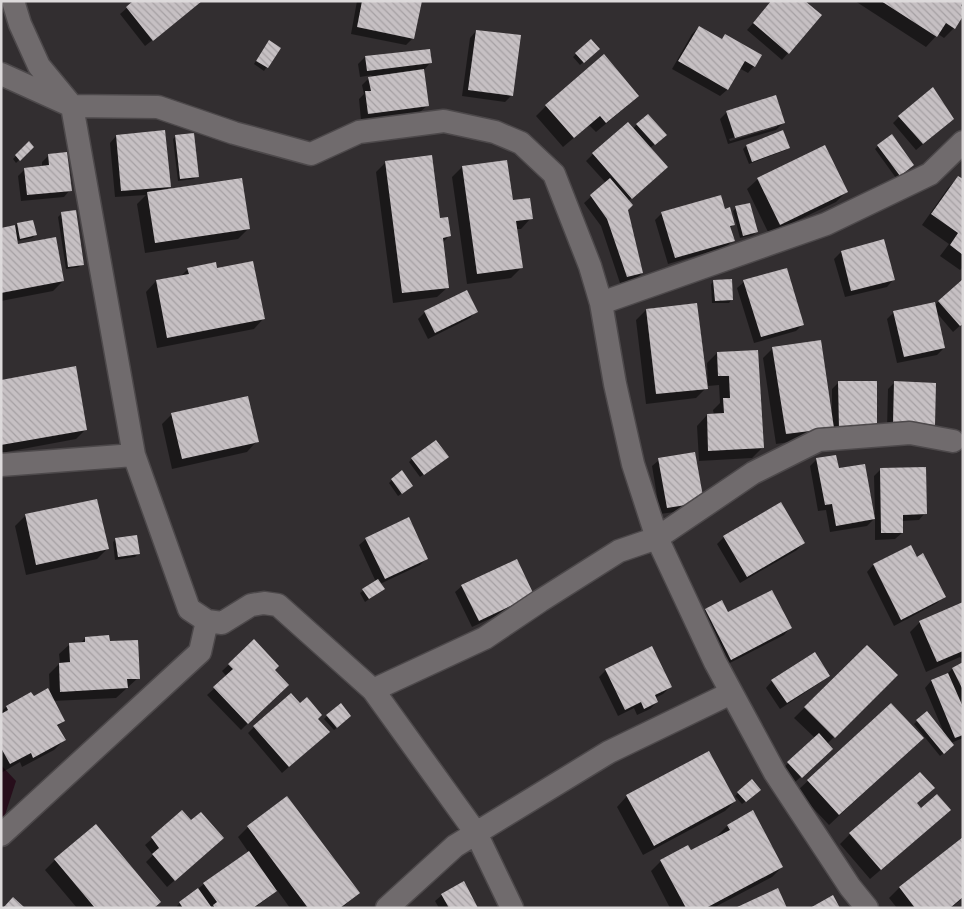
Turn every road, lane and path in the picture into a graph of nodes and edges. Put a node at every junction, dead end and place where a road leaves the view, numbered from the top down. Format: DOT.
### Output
graph roads {
  1 [pos="13,1"];
  2 [pos="1,74"];
  3 [pos="72,106"];
  4 [pos="963,142"];
  5 [pos="601,304"];
  6 [pos="953,441"];
  7 [pos="134,455"];
  8 [pos="1,465"];
  9 [pos="657,538"];
  10 [pos="207,621"];
  11 [pos="373,690"];
  12 [pos="731,693"];
  13 [pos="476,833"];
  14 [pos="1,835"];
  15 [pos="387,908"];
  16 [pos="512,908"];
  17 [pos="867,908"];
  1 -- 3 [label="street"];
  2 -- 3 [label="street"];
  3 -- 5 [label="street"];
  3 -- 7 [label="street"];
  4 -- 5 [label="street"];
  5 -- 9 [label="street"];
  6 -- 9 [label="street"];
  7 -- 8 [label="street"];
  7 -- 10 [label="street"];
  9 -- 11 [label="street"];
  9 -- 12 [label="street"];
  10 -- 11 [label="street"];
  10 -- 14 [label="street"];
  11 -- 13 [label="street"];
  12 -- 13 [label="street"];
  12 -- 17 [label="street"];
  13 -- 15 [label="street"];
  13 -- 16 [label="street"];
}
